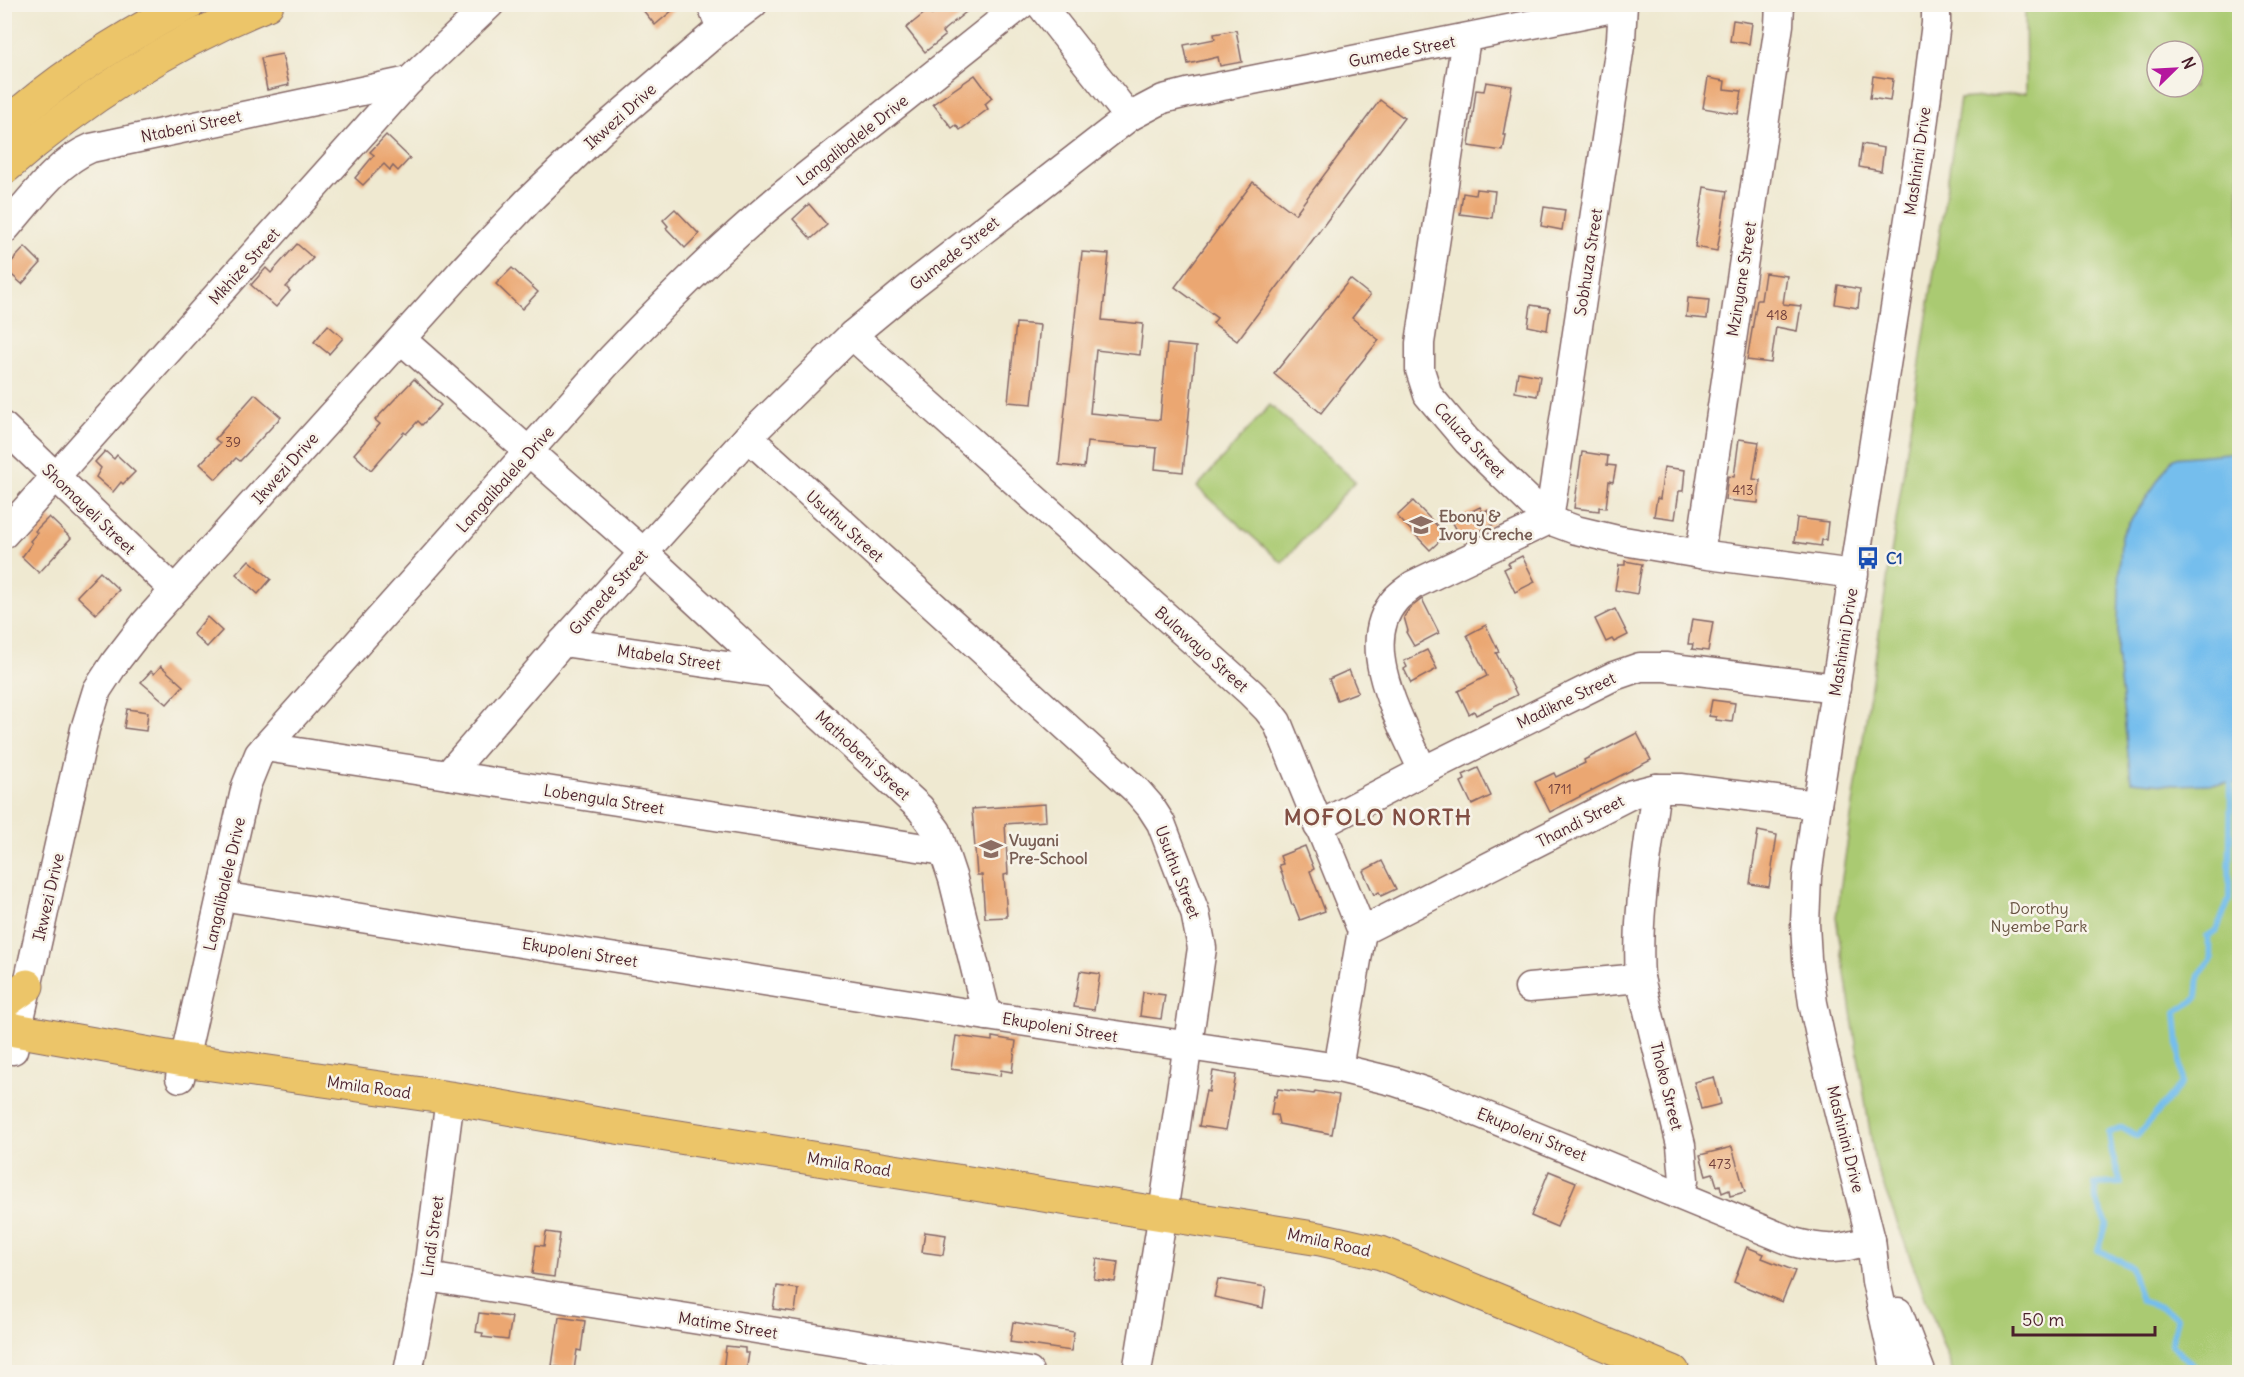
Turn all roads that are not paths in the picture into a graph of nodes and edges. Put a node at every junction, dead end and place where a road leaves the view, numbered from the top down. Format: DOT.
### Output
graph roads {
  1 [pos="188,4"];
  2 [pos="267,4"];
  3 [pos="490,4"];
  4 [pos="753,4"];
  5 [pos="1022,4"];
  6 [pos="1040,4"];
  7 [pos="1780,4"];
  8 [pos="1936,4"];
  9 [pos="1623,5"];
  10 [pos="716,16"];
  11 [pos="1466,38"];
  12 [pos="409,81"];
  13 [pos="1129,117"];
  14 [pos="4,127"];
  15 [pos="4,168"];
  16 [pos="4,230"];
  17 [pos="852,335"];
  18 [pos="402,340"];
  19 [pos="4,427"];
  20 [pos="748,437"];
  21 [pos="530,452"];
  22 [pos="56,477"];
  23 [pos="1549,520"];
  24 [pos="4,534"];
  25 [pos="643,552"];
  26 [pos="1700,554"];
  27 [pos="1854,574"];
  28 [pos="174,590"];
  29 [pos="563,642"];
  30 [pos="774,673"];
  31 [pos="1836,688"];
  32 [pos="265,747"];
  33 [pos="1423,771"];
  34 [pos="448,775"];
  35 [pos="1656,788"];
  36 [pos="1817,805"];
  37 [pos="1318,826"];
  38 [pos="944,850"];
  39 [pos="221,896"];
  40 [pos="1362,931"];
  41 [pos="1640,978"];
  42 [pos="1529,988"];
  43 [pos="987,1016"];
  44 [pos="12,1024"];
  45 [pos="1188,1047"];
  46 [pos="1338,1068"];
  47 [pos="182,1069"];
  48 [pos="449,1107"];
  49 [pos="1680,1195"];
  50 [pos="1162,1220"];
  51 [pos="1871,1240"];
  52 [pos="427,1277"];
  53 [pos="1494,1304"];
  54 [pos="408,1372"];
  55 [pos="1029,1372"];
  56 [pos="1137,1372"];
  57 [pos="1637,1372"];
  58 [pos="1673,1372"];
  59 [pos="1896,1372"];
  60 [pos="1921,1372"];
  1 -- 14 [label="main road"];
  2 -- 15 [label="main road"];
  3 -- 12 [label="street, Mkhize Street"];
  4 -- 10 [label="street, Ikwezi Drive"];
  5 -- 21 [label="street, Langalibalele Drive"];
  6 -- 13 [label="street"];
  7 -- 26 [label="street, Mzinyane Street"];
  8 -- 27 [label="street, Mashinini Drive"];
  9 -- 11 [label="street, Gumede Street"];
  9 -- 23 [label="street, Sobhuza Street"];
  10 -- 18 [label="street, Ikwezi Drive"];
  11 -- 13 [label="street, Gumede Street"];
  11 -- 23 [label="street, Caluza Street"];
  12 -- 16 [label="street, Ntabeni Street"];
  12 -- 22 [label="street, Mkhize Street"];
  13 -- 17 [label="street, Gumede Street"];
  17 -- 20 [label="street, Gumede Street"];
  17 -- 37 [label="street, Bulawayo Street"];
  18 -- 21 [label="street, Mathobeni Street"];
  18 -- 28 [label="street, Ikwezi Drive"];
  19 -- 22 [label="street, Shomayeli Street"];
  20 -- 25 [label="street, Gumede Street"];
  20 -- 45 [label="street, Usuthu Street"];
  21 -- 25 [label="street, Mathobeni Street"];
  21 -- 32 [label="street, Langalibalele Drive"];
  22 -- 24 [label="street, Mkhize Street"];
  22 -- 28 [label="street, Shomayeli Street"];
  23 -- 26 [label="street, Caluza Street"];
  23 -- 33 [label="street"];
  25 -- 29 [label="street, Gumede Street"];
  25 -- 30 [label="street, Mathobeni Street"];
  26 -- 27 [label="street, Caluza Street"];
  27 -- 31 [label="street, Mashinini Drive"];
  28 -- 44 [label="street, Ikwezi Drive"];
  29 -- 30 [label="street, Mtabela Street"];
  29 -- 34 [label="street, Gumede Street"];
  30 -- 38 [label="street, Mathobeni Street"];
  31 -- 33 [label="street, Madikne Street"];
  31 -- 36 [label="street, Mashinini Drive"];
  32 -- 34 [label="street, Lobengula Street"];
  32 -- 39 [label="street, Langalibalele Drive"];
  33 -- 37 [label="street, Madikne Street"];
  34 -- 38 [label="street, Lobengula Street"];
  35 -- 36 [label="street, Thandi Street"];
  35 -- 40 [label="street, Thandi Street"];
  35 -- 41 [label="street, Thoko Street"];
  36 -- 51 [label="street, Mashinini Drive"];
  37 -- 40 [label="street, Bulawayo Street"];
  38 -- 43 [label="street, Mathobeni Street"];
  39 -- 43 [label="street, Ekupoleni Street"];
  39 -- 47 [label="street, Langalibalele Drive"];
  40 -- 46 [label="street"];
  41 -- 42 [label="street"];
  41 -- 49 [label="street, Thoko Street"];
  43 -- 45 [label="street, Ekupoleni Street"];
  44 -- 47 [label="main road, Mmila Road"];
  45 -- 46 [label="street, Ekupoleni Street"];
  45 -- 50 [label="street, Usuthu Street"];
  46 -- 49 [label="street, Ekupoleni Street"];
  47 -- 48 [label="main road, Mmila Road"];
  48 -- 50 [label="main road, Mmila Road"];
  48 -- 52 [label="street, Lindi Street"];
  49 -- 51 [label="street, Ekupoleni Street"];
  50 -- 53 [label="main road, Mmila Road"];
  50 -- 56 [label="street, Usuthu Street"];
  51 -- 59 [label="street, Mashinini Drive"];
  51 -- 60 [label="street, Mashinini Drive"];
  52 -- 54 [label="street, Lindi Street"];
  52 -- 55 [label="street, Matime Street"];
  53 -- 57 [label="main road, Mmila Road"];
  53 -- 58 [label="main road, Mmila Road"];
}
